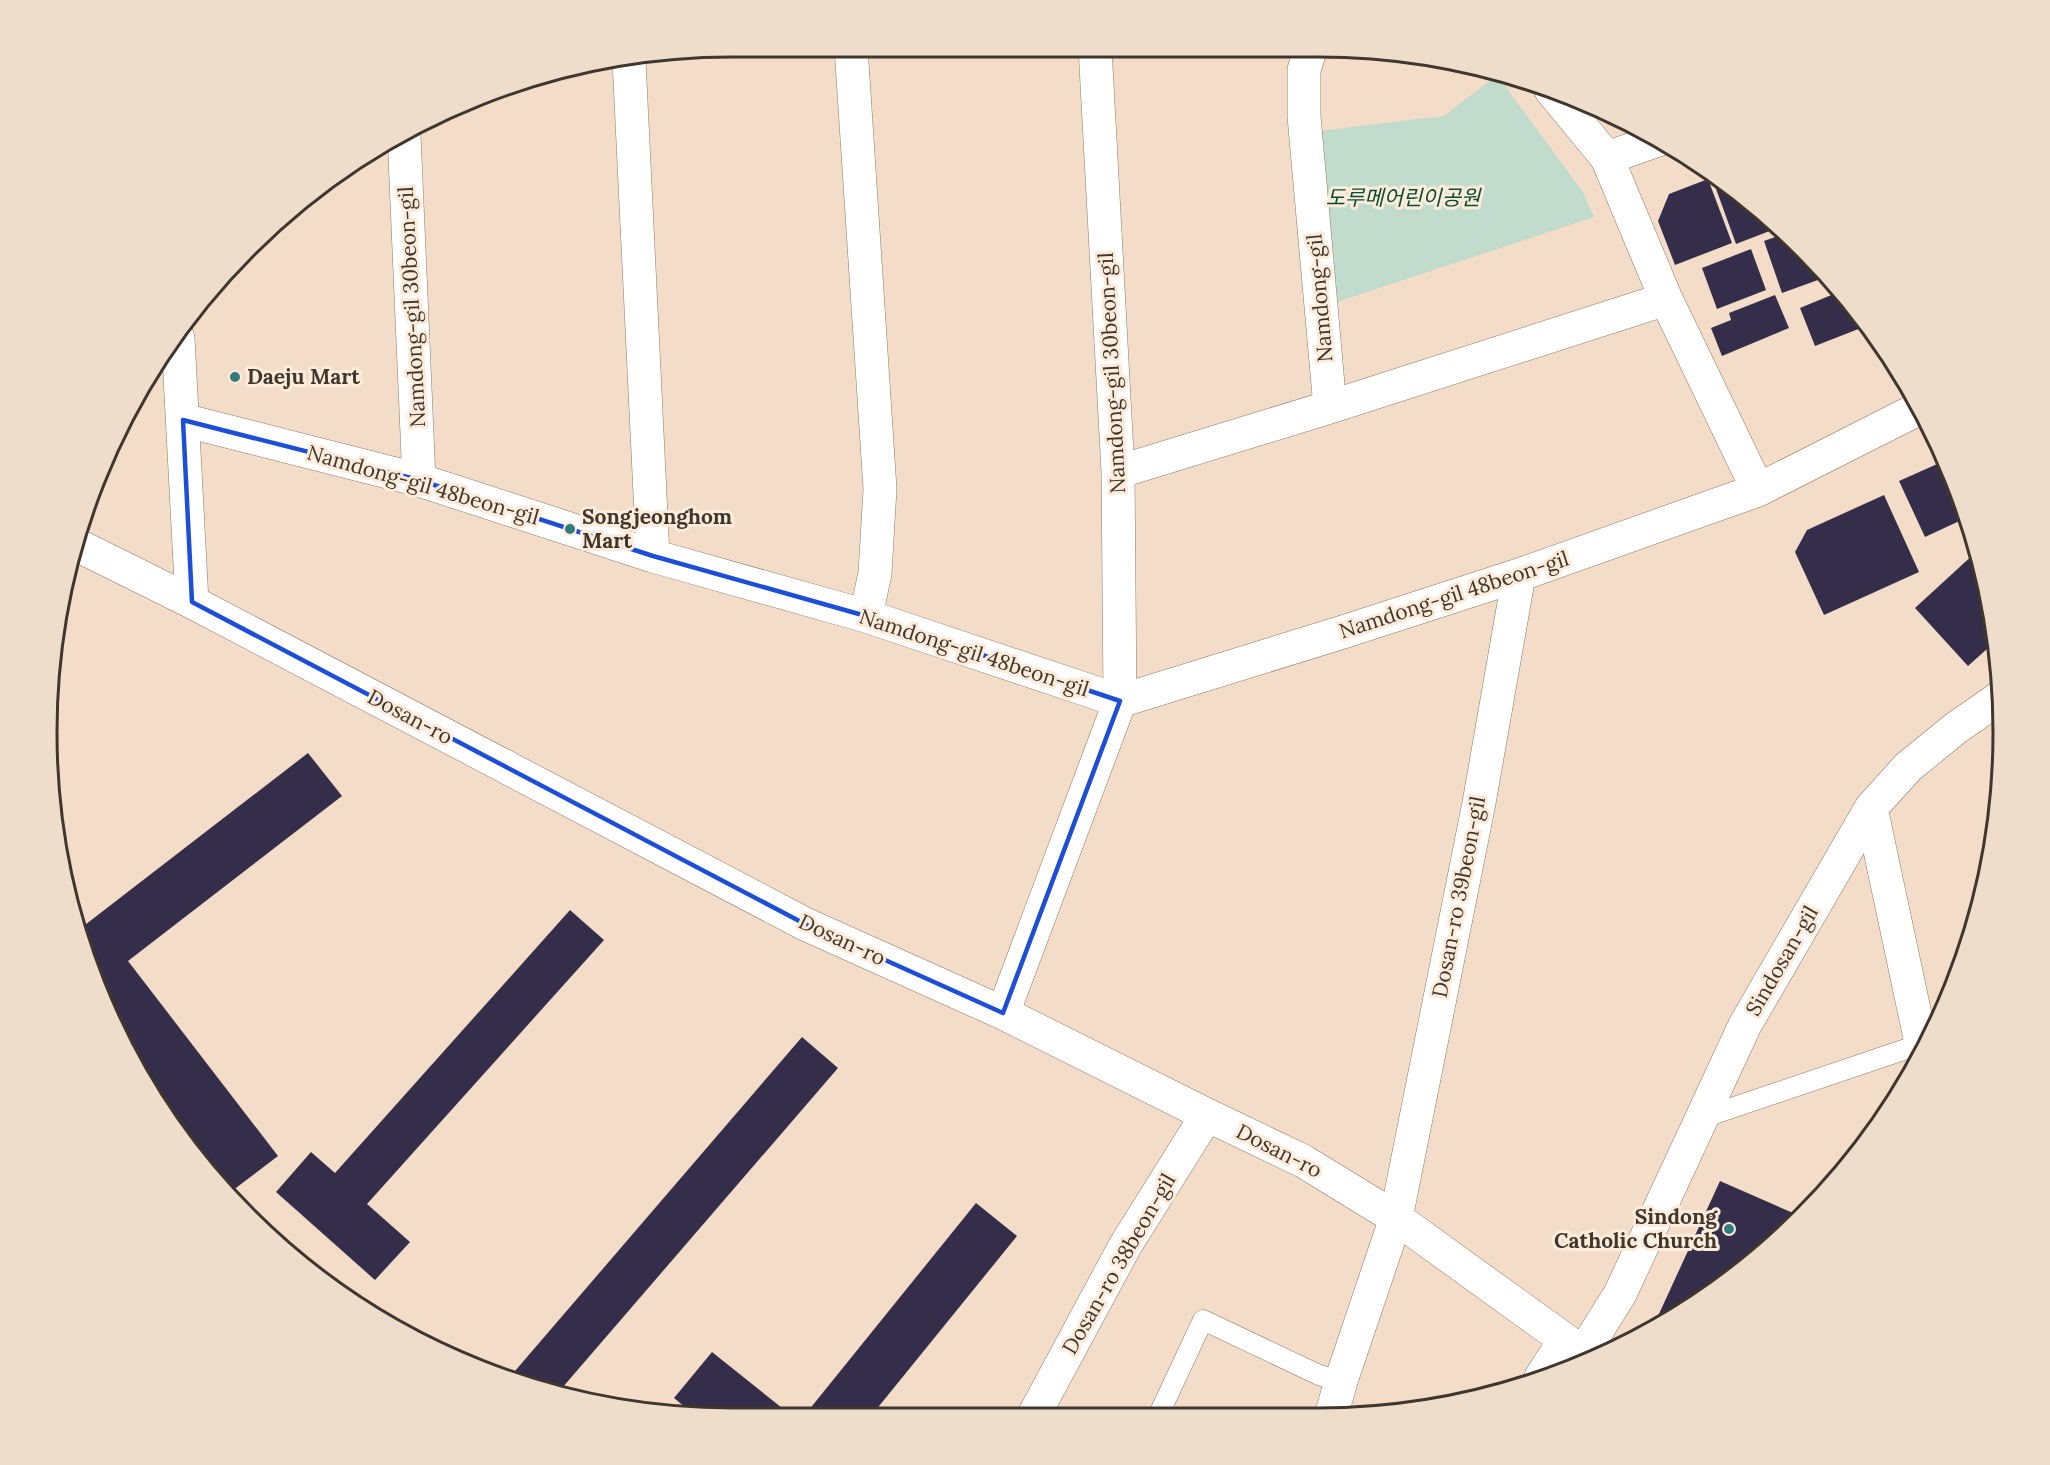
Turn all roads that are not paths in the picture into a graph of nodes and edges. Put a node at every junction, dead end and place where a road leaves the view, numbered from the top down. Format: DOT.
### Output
graph roads {
  1 [pos="852,57"];
  2 [pos="1096,57"];
  3 [pos="1308,57"];
  4 [pos="629,65"];
  5 [pos="1561,103"];
  6 [pos="404,142"];
  7 [pos="1648,144"];
  8 [pos="1607,158"];
  9 [pos="1666,299"];
  10 [pos="179,347"];
  11 [pos="1330,407"];
  12 [pos="1911,410"];
  13 [pos="183,420"];
  14 [pos="1118,472"];
  15 [pos="419,480"];
  16 [pos="1758,490"];
  17 [pos="83,548"];
  18 [pos="653,556"];
  19 [pos="1519,575"];
  20 [pos="192,602"];
  21 [pos="866,616"];
  22 [pos="1120,701"];
  23 [pos="1992,703"];
  24 [pos="1871,808"];
  25 [pos="1003,1013"];
  26 [pos="1922,1032"];
  27 [pos="1915,1047"];
  28 [pos="1207,1115"];
  29 [pos="1702,1118"];
  30 [pos="1396,1218"];
  31 [pos="1579,1352"];
  32 [pos="1566,1361"];
  33 [pos="1341,1381"];
  34 [pos="1038,1408"];
  35 [pos="1162,1408"];
  36 [pos="1334,1408"];
  1 -- 21 [label="street"];
  2 -- 14 [label="street, Namdong-gil 30beon-gil"];
  3 -- 11 [label="street, Namdong-gil"];
  4 -- 18 [label="street"];
  5 -- 8 [label="street"];
  6 -- 15 [label="street, Namdong-gil 30beon-gil"];
  7 -- 8 [label="street"];
  8 -- 9 [label="street"];
  9 -- 11 [label="street"];
  9 -- 16 [label="street"];
  10 -- 13 [label="street"];
  11 -- 14 [label="street"];
  12 -- 16 [label="street, Namdong-gil 48beon-gil"];
  13 -- 15 [label="street, Namdong-gil 48beon-gil"];
  13 -- 20 [label="street"];
  14 -- 22 [label="street, Namdong-gil 30beon-gil"];
  15 -- 18 [label="street, Namdong-gil 48beon-gil"];
  16 -- 19 [label="street, Namdong-gil 48beon-gil"];
  17 -- 20 [label="street, Dosan-ro"];
  18 -- 21 [label="street, Namdong-gil 48beon-gil"];
  19 -- 22 [label="street, Namdong-gil 48beon-gil"];
  19 -- 30 [label="street, Dosan-ro 39beon-gil"];
  20 -- 25 [label="street, Dosan-ro"];
  21 -- 22 [label="street, Namdong-gil 48beon-gil"];
  22 -- 25 [label="street"];
  23 -- 24 [label="street, Sindosan-gil"];
  24 -- 26 [label="street"];
  24 -- 29 [label="street, Sindosan-gil"];
  25 -- 28 [label="street, Dosan-ro"];
  27 -- 29 [label="lane"];
  28 -- 30 [label="street, Dosan-ro"];
  28 -- 34 [label="street, Dosan-ro 38beon-gil"];
  29 -- 31 [label="street, Sindosan-gil"];
  30 -- 31 [label="street, Dosan-ro"];
  30 -- 33 [label="street, Dosan-ro 39beon-gil"];
  31 -- 32 [label="street, Sindosan-gil"];
  33 -- 35 [label="lane"];
  33 -- 36 [label="street, Dosan-ro 39beon-gil"];
}
